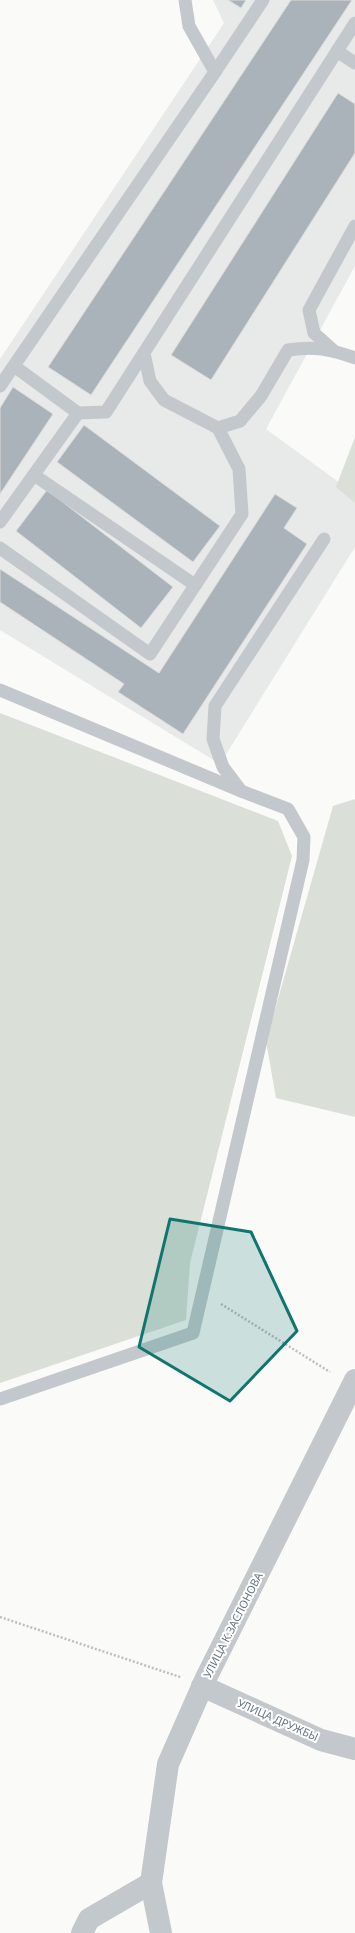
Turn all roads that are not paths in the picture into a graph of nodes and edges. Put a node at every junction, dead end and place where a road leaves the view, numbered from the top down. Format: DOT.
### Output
graph roads {
  1 [pos="185,0"];
  2 [pos="263,0"];
  3 [pos="355,23"];
  4 [pos="337,51"];
  5 [pos="355,63"];
  6 [pos="216,72"];
  7 [pos="355,226"];
  8 [pos="334,351"];
  9 [pos="144,353"];
  10 [pos="355,358"];
  11 [pos="14,366"];
  12 [pos="0,386"];
  13 [pos="78,413"];
  14 [pos="218,428"];
  15 [pos="34,475"];
  16 [pos="0,522"];
  17 [pos="324,540"];
  18 [pos="0,548"];
  19 [pos="195,585"];
  20 [pos="0,690"];
  21 [pos="241,791"];
  22 [pos="354,1383"];
  23 [pos="0,1399"];
  24 [pos="202,1686"];
  25 [pos="355,1749"];
  26 [pos="151,1883"];
  27 [pos="82,1933"];
  28 [pos="161,1933"];
  1 -- 6 [label="lane"];
  2 -- 6 [label="lane"];
  3 -- 4 [label="lane"];
  4 -- 5 [label="lane"];
  4 -- 9 [label="lane"];
  6 -- 11 [label="lane"];
  7 -- 8 [label="lane"];
  8 -- 10 [label="lane"];
  8 -- 14 [label="lane"];
  9 -- 13 [label="lane"];
  9 -- 14 [label="lane"];
  11 -- 12 [label="lane"];
  11 -- 13 [label="lane"];
  13 -- 15 [label="lane"];
  14 -- 19 [label="lane"];
  15 -- 16 [label="lane"];
  15 -- 19 [label="lane"];
  17 -- 21 [label="lane"];
  18 -- 19 [label="lane"];
  20 -- 21 [label="lane"];
  21 -- 23 [label="lane"];
  22 -- 24 [label="street, УЛИЦА К.ЗАСЛОНОВА"];
  24 -- 25 [label="street, УЛИЦА ДРУЖБЫ"];
  24 -- 26 [label="street, УЛИЦА К.ЗАСЛОНОВА"];
  26 -- 27 [label="street"];
  26 -- 28 [label="street, УЛИЦА К.ЗАСЛОНОВА"];
}
